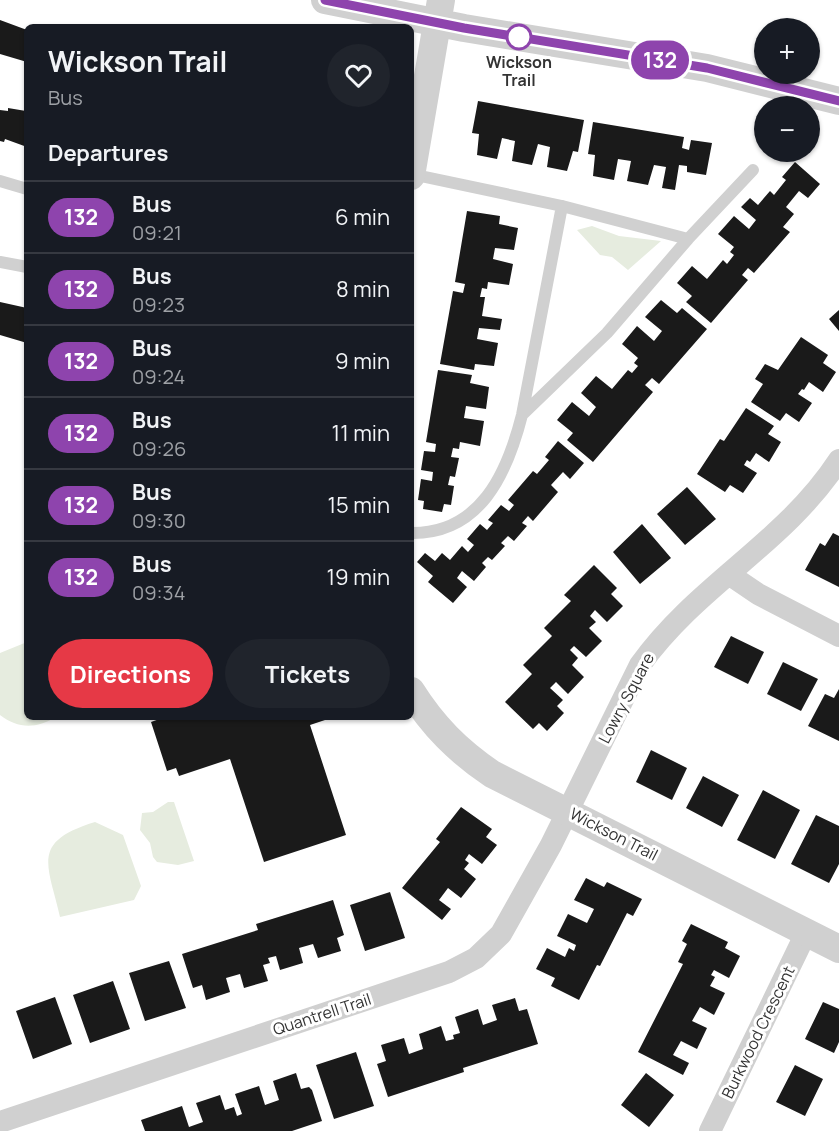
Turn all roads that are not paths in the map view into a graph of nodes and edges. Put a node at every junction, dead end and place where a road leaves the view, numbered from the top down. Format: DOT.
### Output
graph roads {
  1 [pos="325,0"];
  2 [pos="439,11"];
  3 [pos="839,101"];
  4 [pos="414,155"];
  5 [pos="414,168"];
  6 [pos="753,170"];
  7 [pos="0,181"];
  8 [pos="24,188"];
  9 [pos="561,206"];
  10 [pos="688,239"];
  11 [pos="0,262"];
  12 [pos="24,266"];
  13 [pos="522,415"];
  14 [pos="839,460"];
  15 [pos="414,533"];
  16 [pos="730,575"];
  17 [pos="839,636"];
  18 [pos="414,696"];
  19 [pos="568,811"];
  20 [pos="806,933"];
  21 [pos="839,949"];
  22 [pos="0,1122"];
  23 [pos="710,1131"];
  1 -- 2 [label="street"];
  2 -- 3 [label="street"];
  2 -- 4 [label="street"];
  5 -- 9 [label="lane"];
  6 -- 10 [label="lane"];
  7 -- 8 [label="lane"];
  9 -- 10 [label="lane"];
  9 -- 13 [label="lane"];
  10 -- 13 [label="lane"];
  11 -- 12 [label="lane"];
  13 -- 15 [label="lane"];
  14 -- 16 [label="street, Lowry Square"];
  16 -- 17 [label="street"];
  16 -- 19 [label="street, Lowry Square"];
  18 -- 19 [label="street, Wickson Trail"];
  19 -- 20 [label="street, Wickson Trail"];
  19 -- 22 [label="street, Quantrell Trail"];
  20 -- 21 [label="street, Wickson Trail"];
  20 -- 23 [label="street, Burkwood Crescent"];
}
